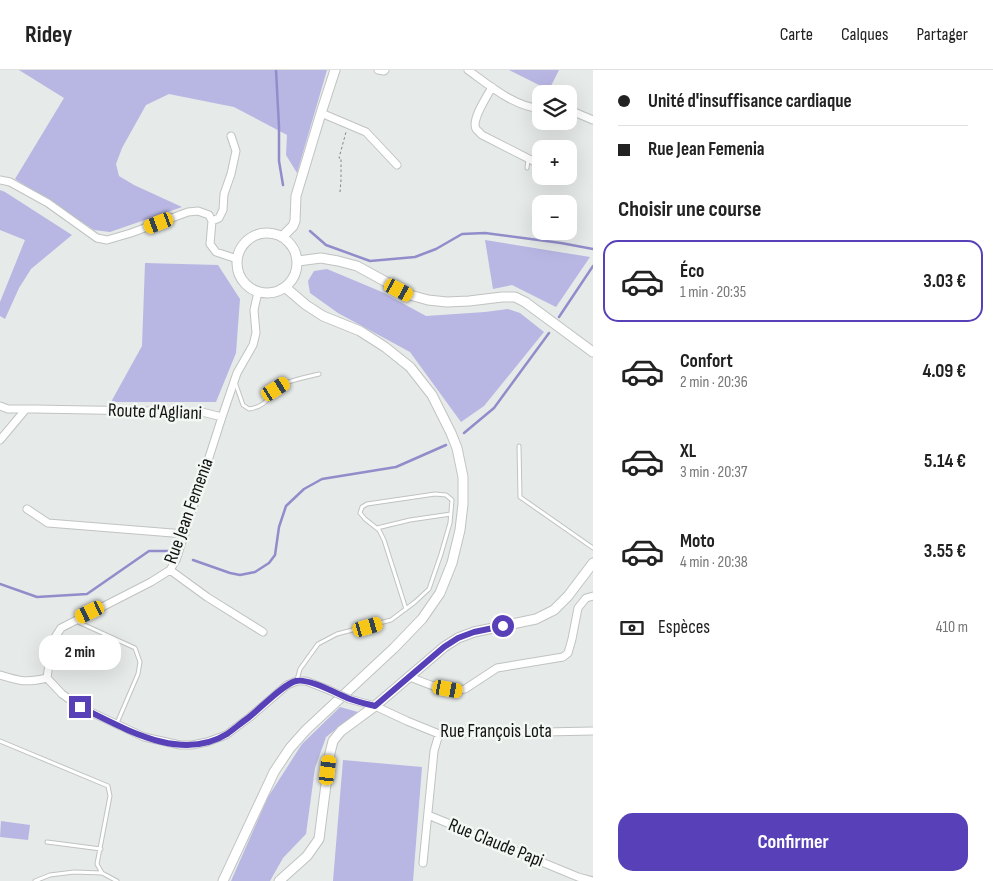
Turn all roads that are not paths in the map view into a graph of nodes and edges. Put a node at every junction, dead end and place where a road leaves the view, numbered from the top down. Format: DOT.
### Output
graph roads {
  1 [pos="335,70"];
  2 [pos="378,70"];
  3 [pos="385,70"];
  4 [pos="468,70"];
  5 [pos="492,87"];
  6 [pos="532,107"];
  7 [pos="321,113"];
  8 [pos="577,113"];
  9 [pos="593,120"];
  10 [pos="231,136"];
  11 [pos="529,158"];
  12 [pos="532,160"];
  13 [pos="397,165"];
  14 [pos="527,168"];
  15 [pos="0,180"];
  16 [pos="212,221"];
  17 [pos="282,237"];
  18 [pos="237,260"];
  19 [pos="298,261"];
  20 [pos="286,288"];
  21 [pos="258,292"];
  22 [pos="593,352"];
  23 [pos="319,374"];
  24 [pos="234,382"];
  25 [pos="0,406"];
  26 [pos="26,409"];
  27 [pos="222,417"];
  28 [pos="0,440"];
  29 [pos="519,446"];
  30 [pos="27,508"];
  31 [pos="451,514"];
  32 [pos="377,528"];
  33 [pos="185,534"];
  34 [pos="593,548"];
  35 [pos="593,563"];
  36 [pos="170,570"];
  37 [pos="593,596"];
  38 [pos="406,609"];
  39 [pos="75,620"];
  40 [pos="263,632"];
  41 [pos="0,675"];
  42 [pos="410,677"];
  43 [pos="47,678"];
  44 [pos="297,681"];
  45 [pos="375,706"];
  46 [pos="116,724"];
  47 [pos="593,731"];
  48 [pos="439,734"];
  49 [pos="0,741"];
  50 [pos="428,815"];
  51 [pos="47,842"];
  52 [pos="101,849"];
  53 [pos="423,863"];
  54 [pos="102,873"];
  55 [pos="35,881"];
  56 [pos="116,881"];
  57 [pos="223,881"];
  58 [pos="279,881"];
  59 [pos="593,881"];
  1 -- 7 [label="street"];
  2 -- 3 [label="street"];
  4 -- 5 [label="street"];
  5 -- 6 [label="street"];
  5 -- 11 [label="street"];
  7 -- 13 [label="street"];
  7 -- 17 [label="street"];
  8 -- 9 [label="street"];
  10 -- 16 [label="street"];
  11 -- 12 [label="street"];
  11 -- 14 [label="lane"];
  15 -- 16 [label="street"];
  16 -- 18 [label="street"];
  17 -- 18 [label="street"];
  17 -- 19 [label="street"];
  18 -- 21 [label="street"];
  19 -- 20 [label="street"];
  19 -- 22 [label="street"];
  20 -- 21 [label="street"];
  20 -- 57 [label="street"];
  21 -- 24 [label="street, Route d'Agliani"];
  23 -- 24 [label="lane"];
  24 -- 27 [label="street, Route d'Agliani"];
  25 -- 26 [label="street, Route d'Agliani"];
  26 -- 27 [label="street, Route d'Agliani"];
  26 -- 28 [label="street"];
  27 -- 33 [label="street, Rue Jean Femenia"];
  29 -- 34 [label="lane"];
  30 -- 33 [label="street"];
  31 -- 32 [label="lane"];
  31 -- 32 [label="lane"];
  31 -- 38 [label="lane"];
  32 -- 38 [label="lane"];
  33 -- 36 [label="street, Rue Jean Femenia"];
  35 -- 42 [label="street"];
  36 -- 39 [label="street, Rue Jean Femenia"];
  36 -- 40 [label="street"];
  37 -- 42 [label="street"];
  38 -- 44 [label="lane"];
  39 -- 43 [label="street, Rue Jean Femenia"];
  39 -- 46 [label="lane"];
  41 -- 43 [label="street"];
  42 -- 45 [label="street"];
  43 -- 46 [label="street"];
  44 -- 45 [label="street, bridge"];
  44 -- 46 [label="street"];
  45 -- 48 [label="street, Rue François Lota"];
  45 -- 58 [label="street"];
  47 -- 48 [label="street, Rue François Lota"];
  48 -- 50 [label="street"];
  49 -- 52 [label="lane"];
  50 -- 53 [label="street"];
  50 -- 59 [label="street, Rue Claude Papi"];
  51 -- 52 [label="lane"];
  52 -- 54 [label="lane"];
  54 -- 55 [label="lane"];
  54 -- 56 [label="lane"];
}
